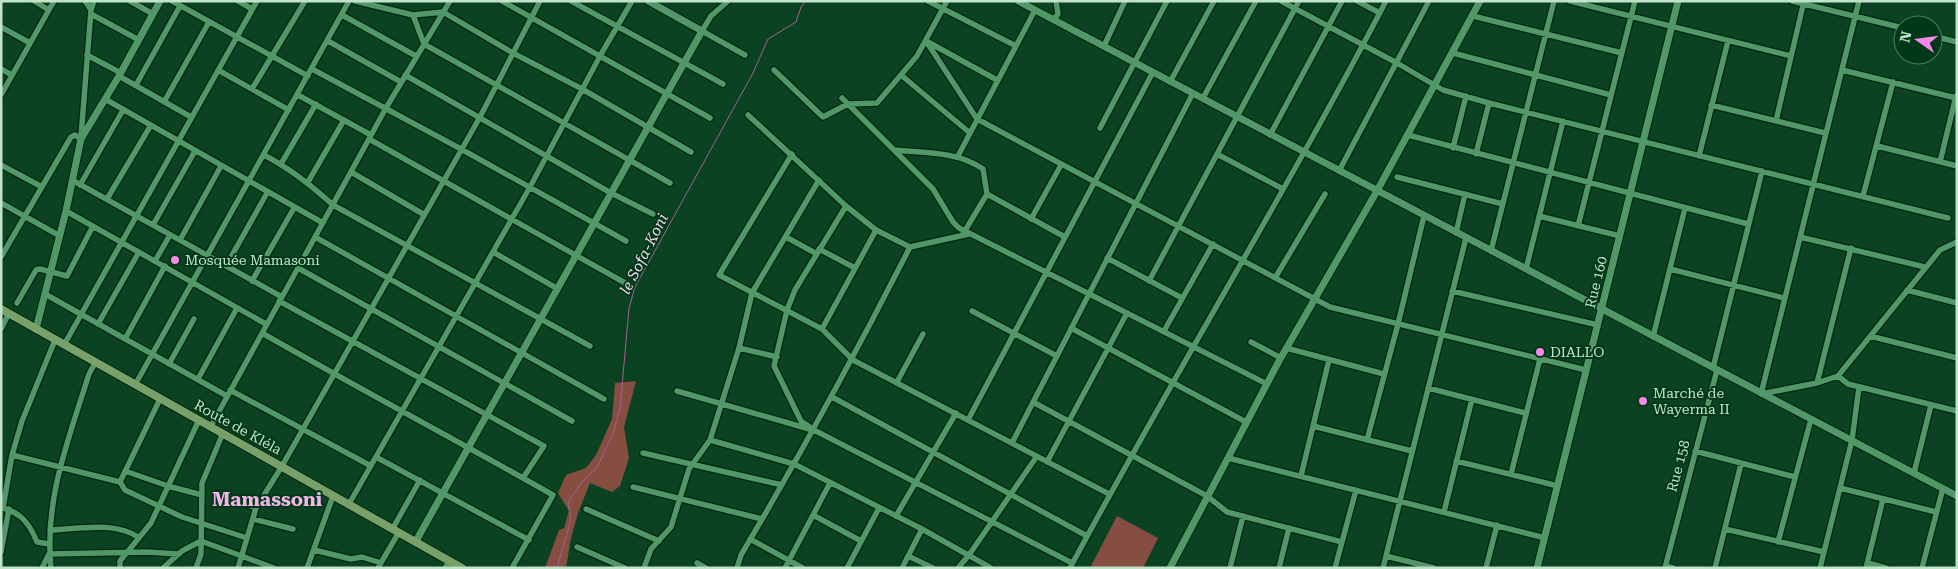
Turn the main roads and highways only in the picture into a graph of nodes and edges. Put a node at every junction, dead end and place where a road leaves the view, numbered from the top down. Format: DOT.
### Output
graph roads {
  1 [pos="5,311"];
  2 [pos="448,564"];
  3 [pos="462,568"];
  1 -- 2 [label="main road, Route de Kléla"];
  2 -- 3 [label="main road, Route de Kléla"];
}
